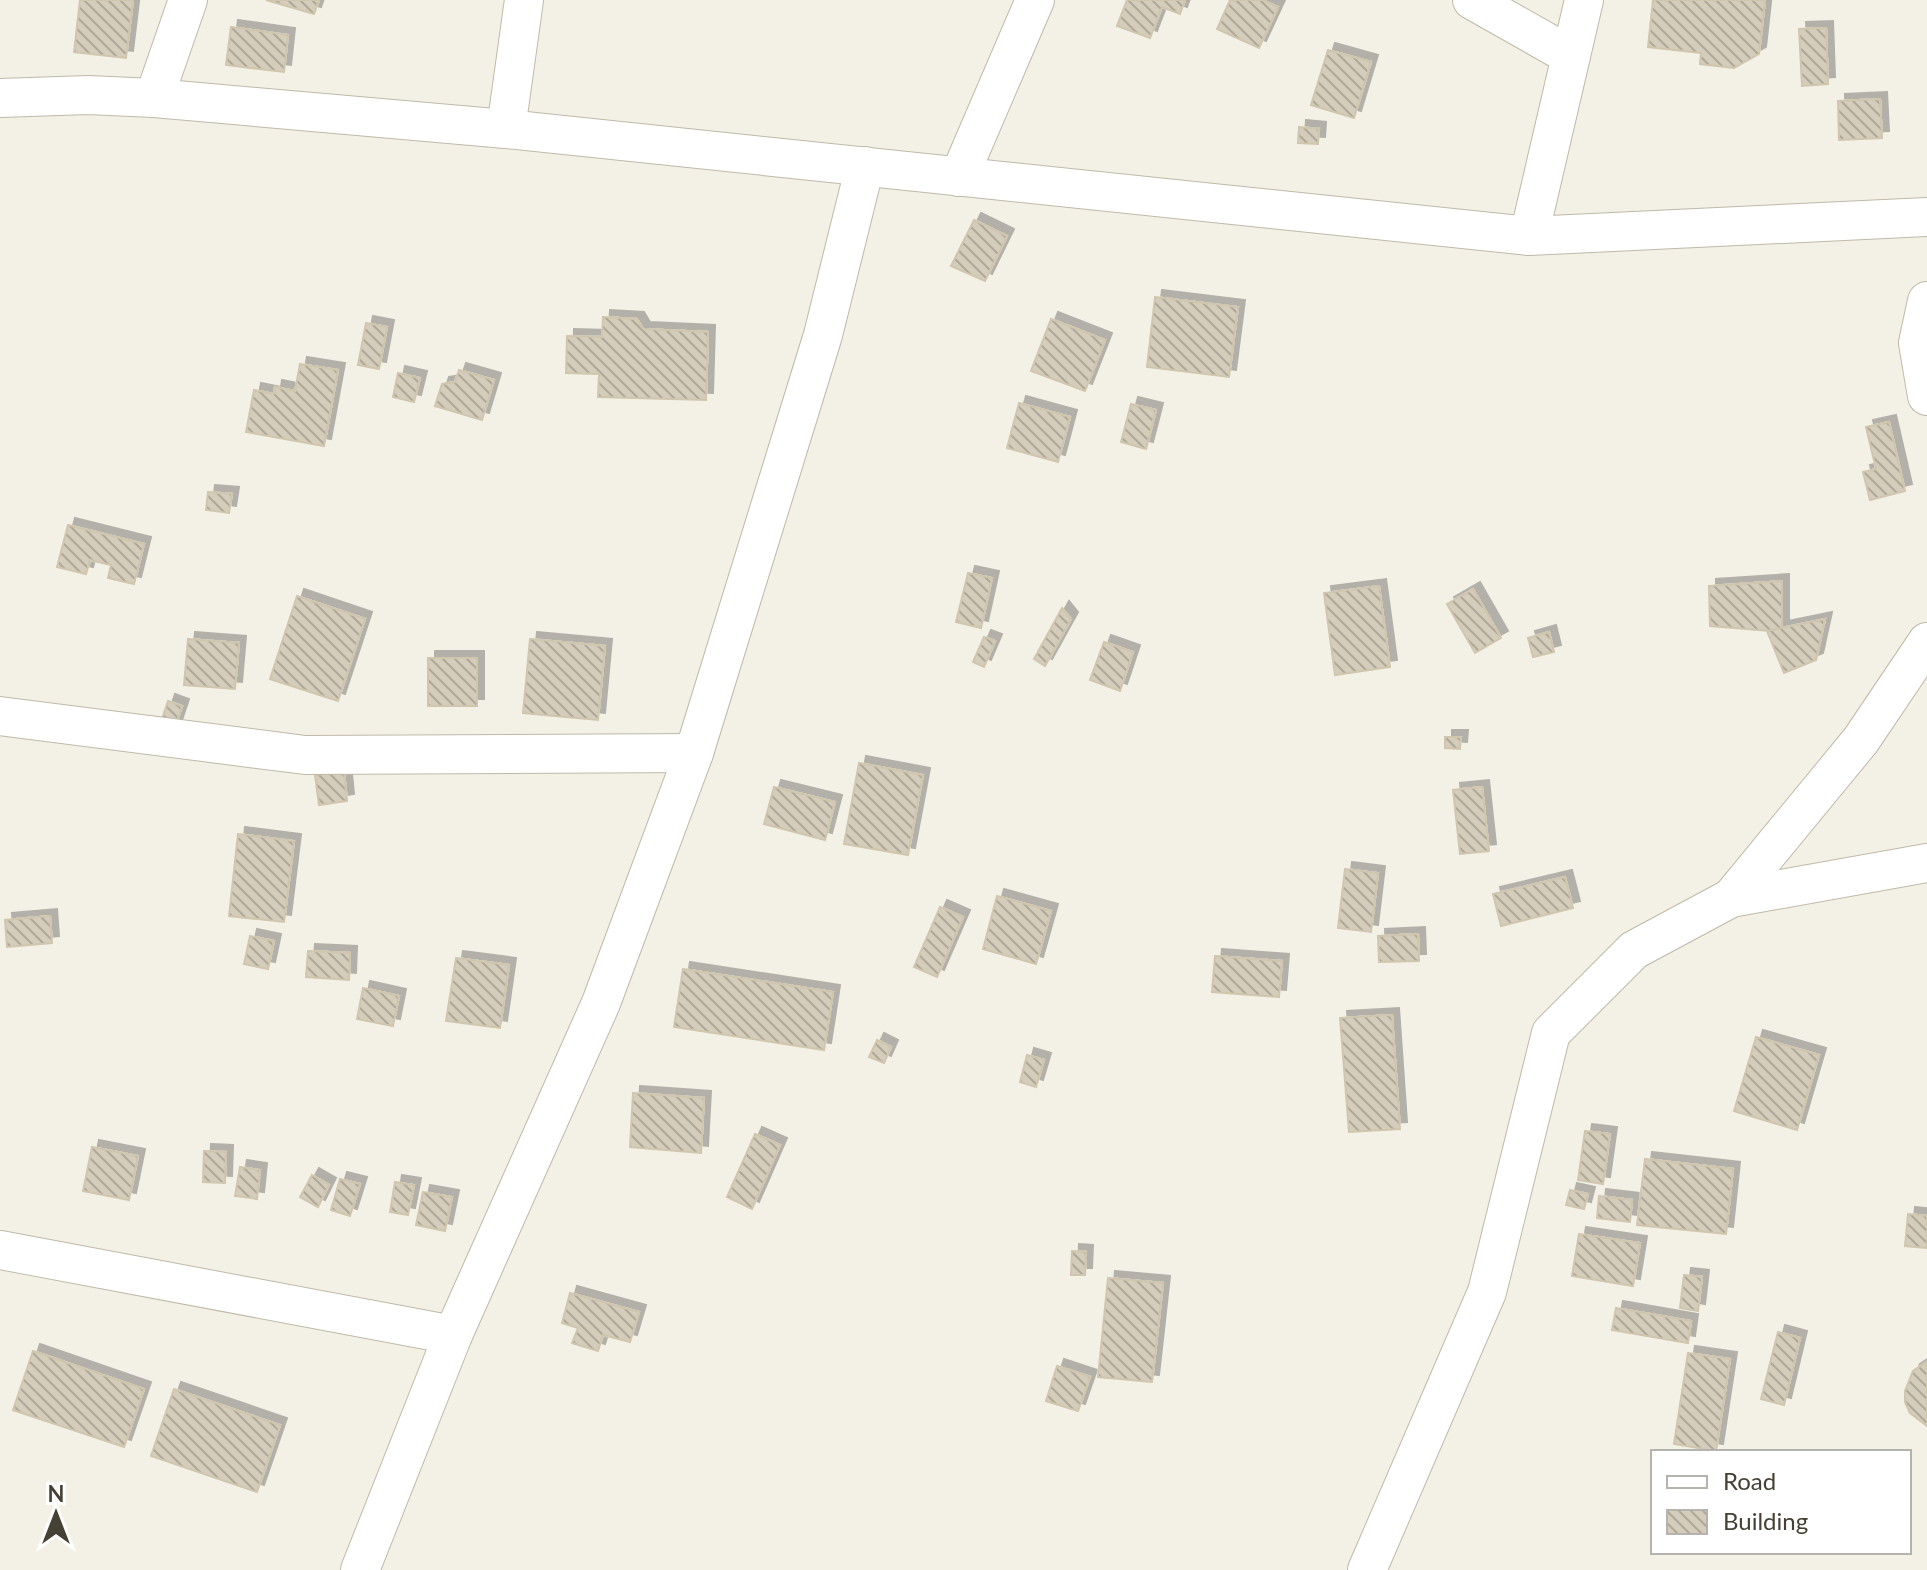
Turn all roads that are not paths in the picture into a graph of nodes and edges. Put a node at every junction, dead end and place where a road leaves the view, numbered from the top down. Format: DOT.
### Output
graph roads {
  1 [pos="188,0"];
  2 [pos="524,0"];
  3 [pos="1035,0"];
  4 [pos="1472,0"];
  5 [pos="1584,0"];
  6 [pos="1571,56"];
  7 [pos="0,98"];
  8 [pos="154,98"];
  9 [pos="506,129"];
  10 [pos="865,166"];
  11 [pos="959,177"];
  12 [pos="1927,217"];
  13 [pos="1529,236"];
  14 [pos="1927,301"];
  15 [pos="1927,396"];
  16 [pos="1927,642"];
  17 [pos="0,716"];
  18 [pos="694,753"];
  19 [pos="1927,863"];
  20 [pos="1731,898"];
  21 [pos="0,1250"];
  22 [pos="453,1335"];
  23 [pos="360,1570"];
  24 [pos="1367,1570"];
  1 -- 8 [label="street"];
  2 -- 9 [label="street"];
  3 -- 11 [label="street"];
  4 -- 6 [label="street"];
  5 -- 6 [label="street"];
  6 -- 13 [label="street"];
  7 -- 8 [label="street"];
  8 -- 9 [label="street"];
  9 -- 10 [label="street"];
  10 -- 11 [label="street"];
  10 -- 18 [label="street"];
  11 -- 13 [label="street"];
  12 -- 13 [label="street"];
  14 -- 15 [label="street"];
  16 -- 20 [label="street"];
  17 -- 18 [label="street"];
  18 -- 22 [label="street"];
  19 -- 20 [label="street"];
  20 -- 24 [label="street"];
  21 -- 22 [label="street"];
  22 -- 23 [label="street"];
}
